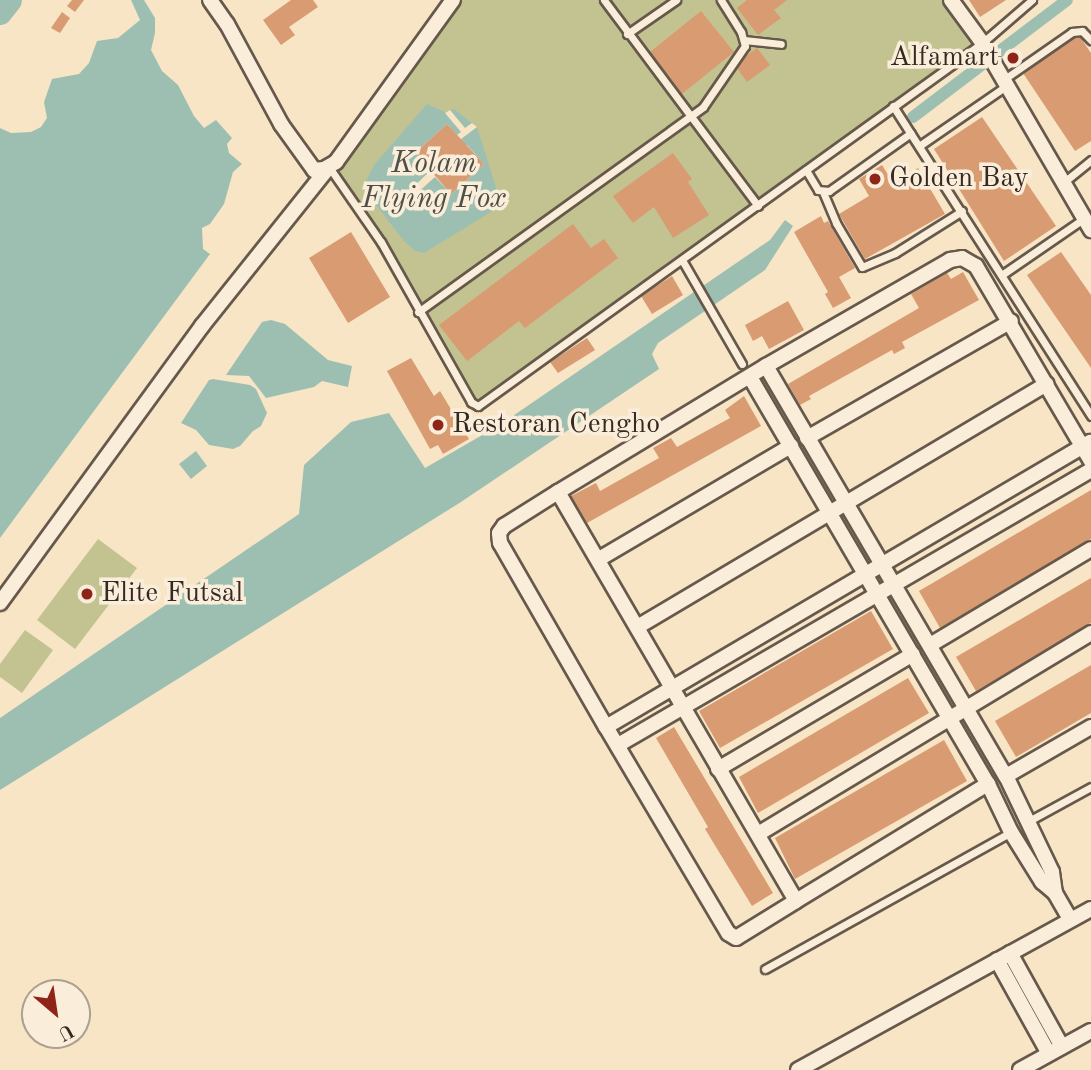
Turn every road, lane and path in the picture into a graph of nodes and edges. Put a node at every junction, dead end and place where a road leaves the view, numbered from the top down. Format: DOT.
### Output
graph roads {
  1 [pos="210,0"];
  2 [pos="453,0"];
  3 [pos="604,0"];
  4 [pos="676,0"];
  5 [pos="721,0"];
  6 [pos="951,0"];
  7 [pos="1032,0"];
  8 [pos="627,34"];
  9 [pos="744,40"];
  10 [pos="1091,40"];
  11 [pos="781,44"];
  12 [pos="985,47"];
  13 [pos="1003,80"];
  14 [pos="893,106"];
  15 [pos="691,115"];
  16 [pos="911,133"];
  17 [pos="919,146"];
  18 [pos="1091,160"];
  19 [pos="332,164"];
  20 [pos="806,170"];
  21 [pos="1063,182"];
  22 [pos="823,191"];
  23 [pos="758,206"];
  24 [pos="962,211"];
  25 [pos="1087,225"];
  26 [pos="682,260"];
  27 [pos="1003,274"];
  28 [pos="419,312"];
  29 [pos="1011,321"];
  30 [pos="766,366"];
  31 [pos="746,371"];
  32 [pos="1047,384"];
  33 [pos="1091,416"];
  34 [pos="807,438"];
  35 [pos="1087,444"];
  36 [pos="791,446"];
  37 [pos="1091,461"];
  38 [pos="1091,470"];
  39 [pos="558,492"];
  40 [pos="845,502"];
  41 [pos="981,506"];
  42 [pos="830,512"];
  43 [pos="994,526"];
  44 [pos="1091,549"];
  45 [pos="599,559"];
  46 [pos="881,564"];
  47 [pos="866,574"];
  48 [pos="894,584"];
  49 [pos="878,594"];
  50 [pos="0,603"];
  51 [pos="639,626"];
  52 [pos="769,631"];
  53 [pos="1091,633"];
  54 [pos="930,645"];
  55 [pos="781,650"];
  56 [pos="913,653"];
  57 [pos="673,687"];
  58 [pos="683,707"];
  59 [pos="967,708"];
  60 [pos="950,718"];
  61 [pos="606,727"];
  62 [pos="1091,727"];
  63 [pos="618,745"];
  64 [pos="718,769"];
  65 [pos="1006,776"];
  66 [pos="988,784"];
  67 [pos="1091,787"];
  68 [pos="1027,823"];
  69 [pos="1011,832"];
  70 [pos="758,834"];
  71 [pos="1055,893"];
  72 [pos="796,901"];
  73 [pos="1091,909"];
  74 [pos="1070,919"];
  75 [pos="1010,953"];
  76 [pos="997,960"];
  77 [pos="765,969"];
  78 [pos="1091,1031"];
  79 [pos="1062,1047"];
  80 [pos="1049,1054"];
  81 [pos="798,1070"];
  82 [pos="1020,1070"];
  1 -- 19 [label="street"];
  2 -- 19 [label="street"];
  3 -- 8 [label="lane"];
  4 -- 8 [label="lane"];
  5 -- 9 [label="lane"];
  6 -- 12 [label="street"];
  7 -- 12 [label="lane"];
  8 -- 15 [label="lane"];
  9 -- 11 [label="lane"];
  9 -- 15 [label="lane"];
  10 -- 13 [label="lane"];
  12 -- 13 [label="street"];
  12 -- 14 [label="lane"];
  13 -- 17 [label="lane"];
  13 -- 21 [label="street"];
  14 -- 16 [label="lane"];
  14 -- 20 [label="lane"];
  15 -- 23 [label="lane"];
  15 -- 28 [label="lane"];
  16 -- 17 [label="lane"];
  16 -- 22 [label="lane"];
  17 -- 24 [label="lane"];
  18 -- 21 [label="lane"];
  19 -- 28 [label="lane"];
  19 -- 50 [label="street"];
  20 -- 22 [label="lane"];
  20 -- 23 [label="lane"];
  21 -- 25 [label="street"];
  22 -- 24 [label="lane"];
  23 -- 26 [label="lane"];
  24 -- 27 [label="lane"];
  25 -- 27 [label="lane"];
  26 -- 28 [label="lane"];
  26 -- 31 [label="lane"];
  27 -- 33 [label="lane"];
  29 -- 30 [label="street"];
  29 -- 32 [label="street"];
  29 -- 34 [label="street"];
  30 -- 31 [label="street"];
  30 -- 34 [label="street"];
  31 -- 36 [label="street"];
  31 -- 39 [label="street"];
  32 -- 35 [label="street"];
  32 -- 40 [label="street"];
  34 -- 40 [label="street"];
  35 -- 37 [label="street"];
  35 -- 41 [label="street"];
  36 -- 42 [label="street"];
  36 -- 45 [label="street"];
  38 -- 43 [label="street"];
  39 -- 45 [label="street"];
  39 -- 61 [label="street"];
  40 -- 42 [label="street"];
  40 -- 46 [label="street"];
  41 -- 43 [label="street"];
  41 -- 46 [label="street"];
  42 -- 47 [label="street"];
  42 -- 51 [label="street"];
  43 -- 48 [label="street"];
  44 -- 54 [label="street"];
  45 -- 51 [label="street"];
  46 -- 47 [label="street"];
  46 -- 48 [label="street"];
  47 -- 49 [label="street"];
  47 -- 52 [label="street"];
  48 -- 49 [label="street"];
  48 -- 54 [label="street"];
  49 -- 55 [label="street"];
  49 -- 56 [label="street"];
  51 -- 57 [label="street"];
  52 -- 55 [label="street"];
  52 -- 57 [label="street"];
  53 -- 59 [label="street"];
  54 -- 59 [label="street"];
  55 -- 58 [label="street"];
  56 -- 60 [label="street"];
  56 -- 64 [label="street"];
  57 -- 58 [label="street"];
  57 -- 61 [label="street"];
  58 -- 63 [label="street"];
  58 -- 64 [label="street"];
  59 -- 60 [label="street"];
  59 -- 65 [label="street"];
  60 -- 66 [label="street"];
  60 -- 70 [label="street"];
  61 -- 63 [label="street"];
  62 -- 65 [label="street"];
  63 -- 72 [label="street"];
  64 -- 70 [label="street"];
  65 -- 68 [label="street"];
  66 -- 69 [label="street"];
  66 -- 72 [label="street"];
  67 -- 68 [label="lane"];
  68 -- 69 [label="street"];
  68 -- 71 [label="street"];
  69 -- 71 [label="street"];
  69 -- 77 [label="lane"];
  70 -- 72 [label="street"];
  71 -- 74 [label="street"];
  73 -- 74 [label="street"];
  74 -- 75 [label="street"];
  75 -- 76 [label="street"];
  75 -- 79 [label="street"];
  76 -- 80 [label="street"];
  76 -- 81 [label="street"];
  78 -- 79 [label="street"];
  79 -- 80 [label="street"];
  80 -- 82 [label="street"];
}
